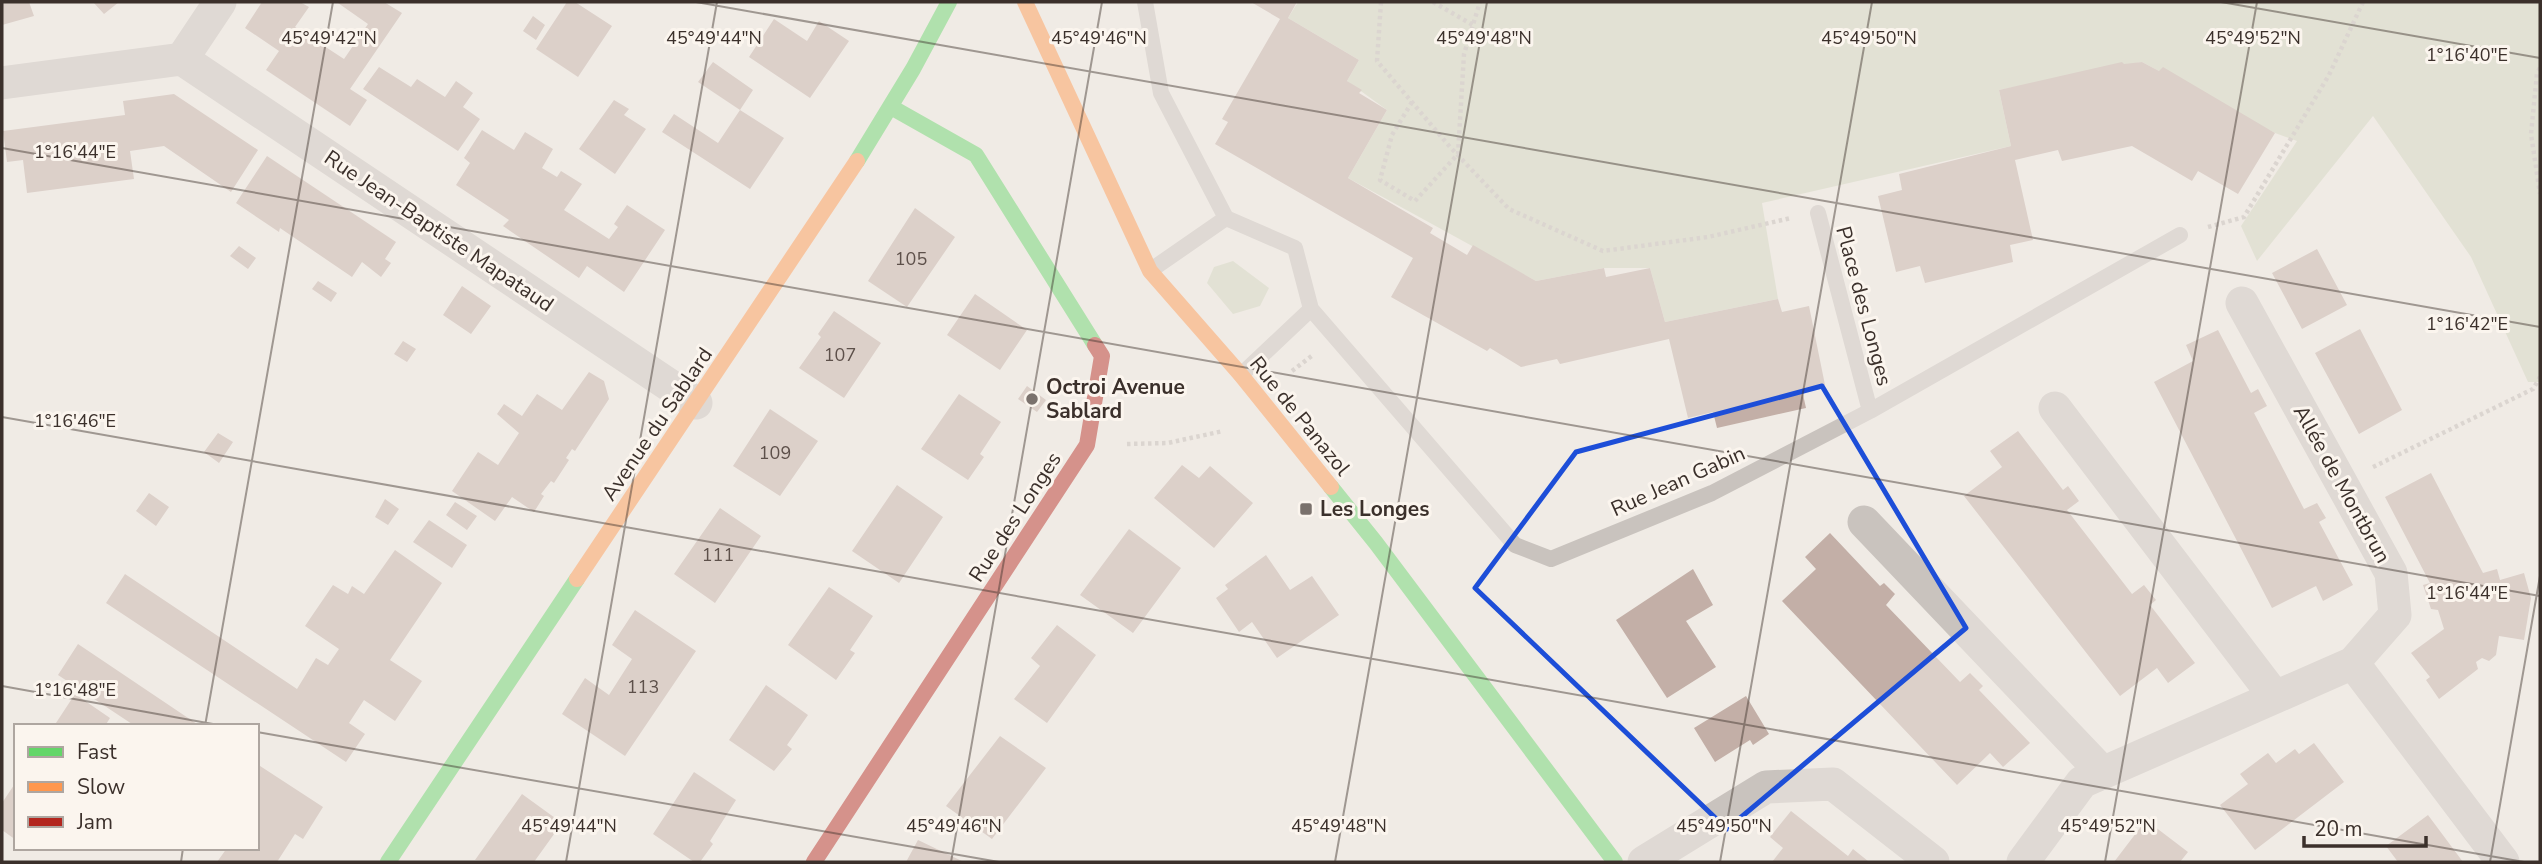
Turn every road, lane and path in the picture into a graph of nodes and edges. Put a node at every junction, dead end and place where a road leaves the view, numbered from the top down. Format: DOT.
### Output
graph roads {
  1 [pos="220,2"];
  2 [pos="949,2"];
  3 [pos="1025,2"];
  4 [pos="1145,2"];
  5 [pos="1381,2"];
  6 [pos="1433,2"];
  7 [pos="1480,2"];
  8 [pos="2364,2"];
  9 [pos="1473,25"];
  10 [pos="182,59"];
  11 [pos="2540,68"];
  12 [pos="2,83"];
  13 [pos="1412,102"];
  14 [pos="891,107"];
  15 [pos="1458,155"];
  16 [pos="2540,194"];
  17 [pos="1818,213"];
  18 [pos="1226,218"];
  19 [pos="2180,235"];
  20 [pos="1150,271"];
  21 [pos="2242,303"];
  22 [pos="1311,309"];
  23 [pos="1241,375"];
  24 [pos="2540,377"];
  25 [pos="696,403"];
  26 [pos="2055,408"];
  27 [pos="1870,411"];
  28 [pos="1223,431"];
  29 [pos="1168,443"];
  30 [pos="2341,482"];
  31 [pos="1864,522"];
  32 [pos="2353,663"];
  33 [pos="2275,697"];
  34 [pos="2103,773"];
  35 [pos="388,862"];
  36 [pos="814,862"];
  37 [pos="1615,862"];
  38 [pos="1644,862"];
  39 [pos="1933,862"];
  40 [pos="2022,862"];
  41 [pos="2503,862"];
  1 -- 10 [label="street"];
  2 -- 14 [label="street, Avenue du Sablard"];
  3 -- 20 [label="street, Rue de Panazol"];
  4 -- 18 [label="lane"];
  5 -- 13 [label="path"];
  6 -- 9 [label="path"];
  7 -- 9 [label="path"];
  8 -- 19 [label="path"];
  9 -- 15 [label="path"];
  10 -- 12 [label="street"];
  10 -- 25 [label="street, Rue Jean-Baptiste Mapataud"];
  11 -- 16 [label="path"];
  13 -- 15 [label="path"];
  13 -- 15 [label="path"];
  14 -- 25 [label="street, Avenue du Sablard"];
  14 -- 36 [label="street, Rue des Longes"];
  15 -- 17 [label="path"];
  17 -- 27 [label="lane, Place des Longes"];
  18 -- 20 [label="lane"];
  18 -- 22 [label="lane, Rue Jean Gabin"];
  19 -- 27 [label="lane, Rue Jean Gabin"];
  20 -- 23 [label="street, Rue de Panazol"];
  21 -- 30 [label="street, Allée de Montbrun"];
  22 -- 23 [label="lane"];
  22 -- 27 [label="lane, Rue Jean Gabin"];
  23 -- 37 [label="street, Rue de Panazol"];
  24 -- 30 [label="path"];
  25 -- 35 [label="street, Avenue du Sablard"];
  26 -- 33 [label="street"];
  28 -- 29 [label="path"];
  30 -- 32 [label="street, Allée de Montbrun"];
  31 -- 34 [label="street"];
  32 -- 33 [label="street, Allée de Montbrun"];
  32 -- 41 [label="street"];
  33 -- 34 [label="street, Allée de Montbrun"];
  34 -- 40 [label="street, Allée de Montbrun"];
  38 -- 39 [label="street"];
}
